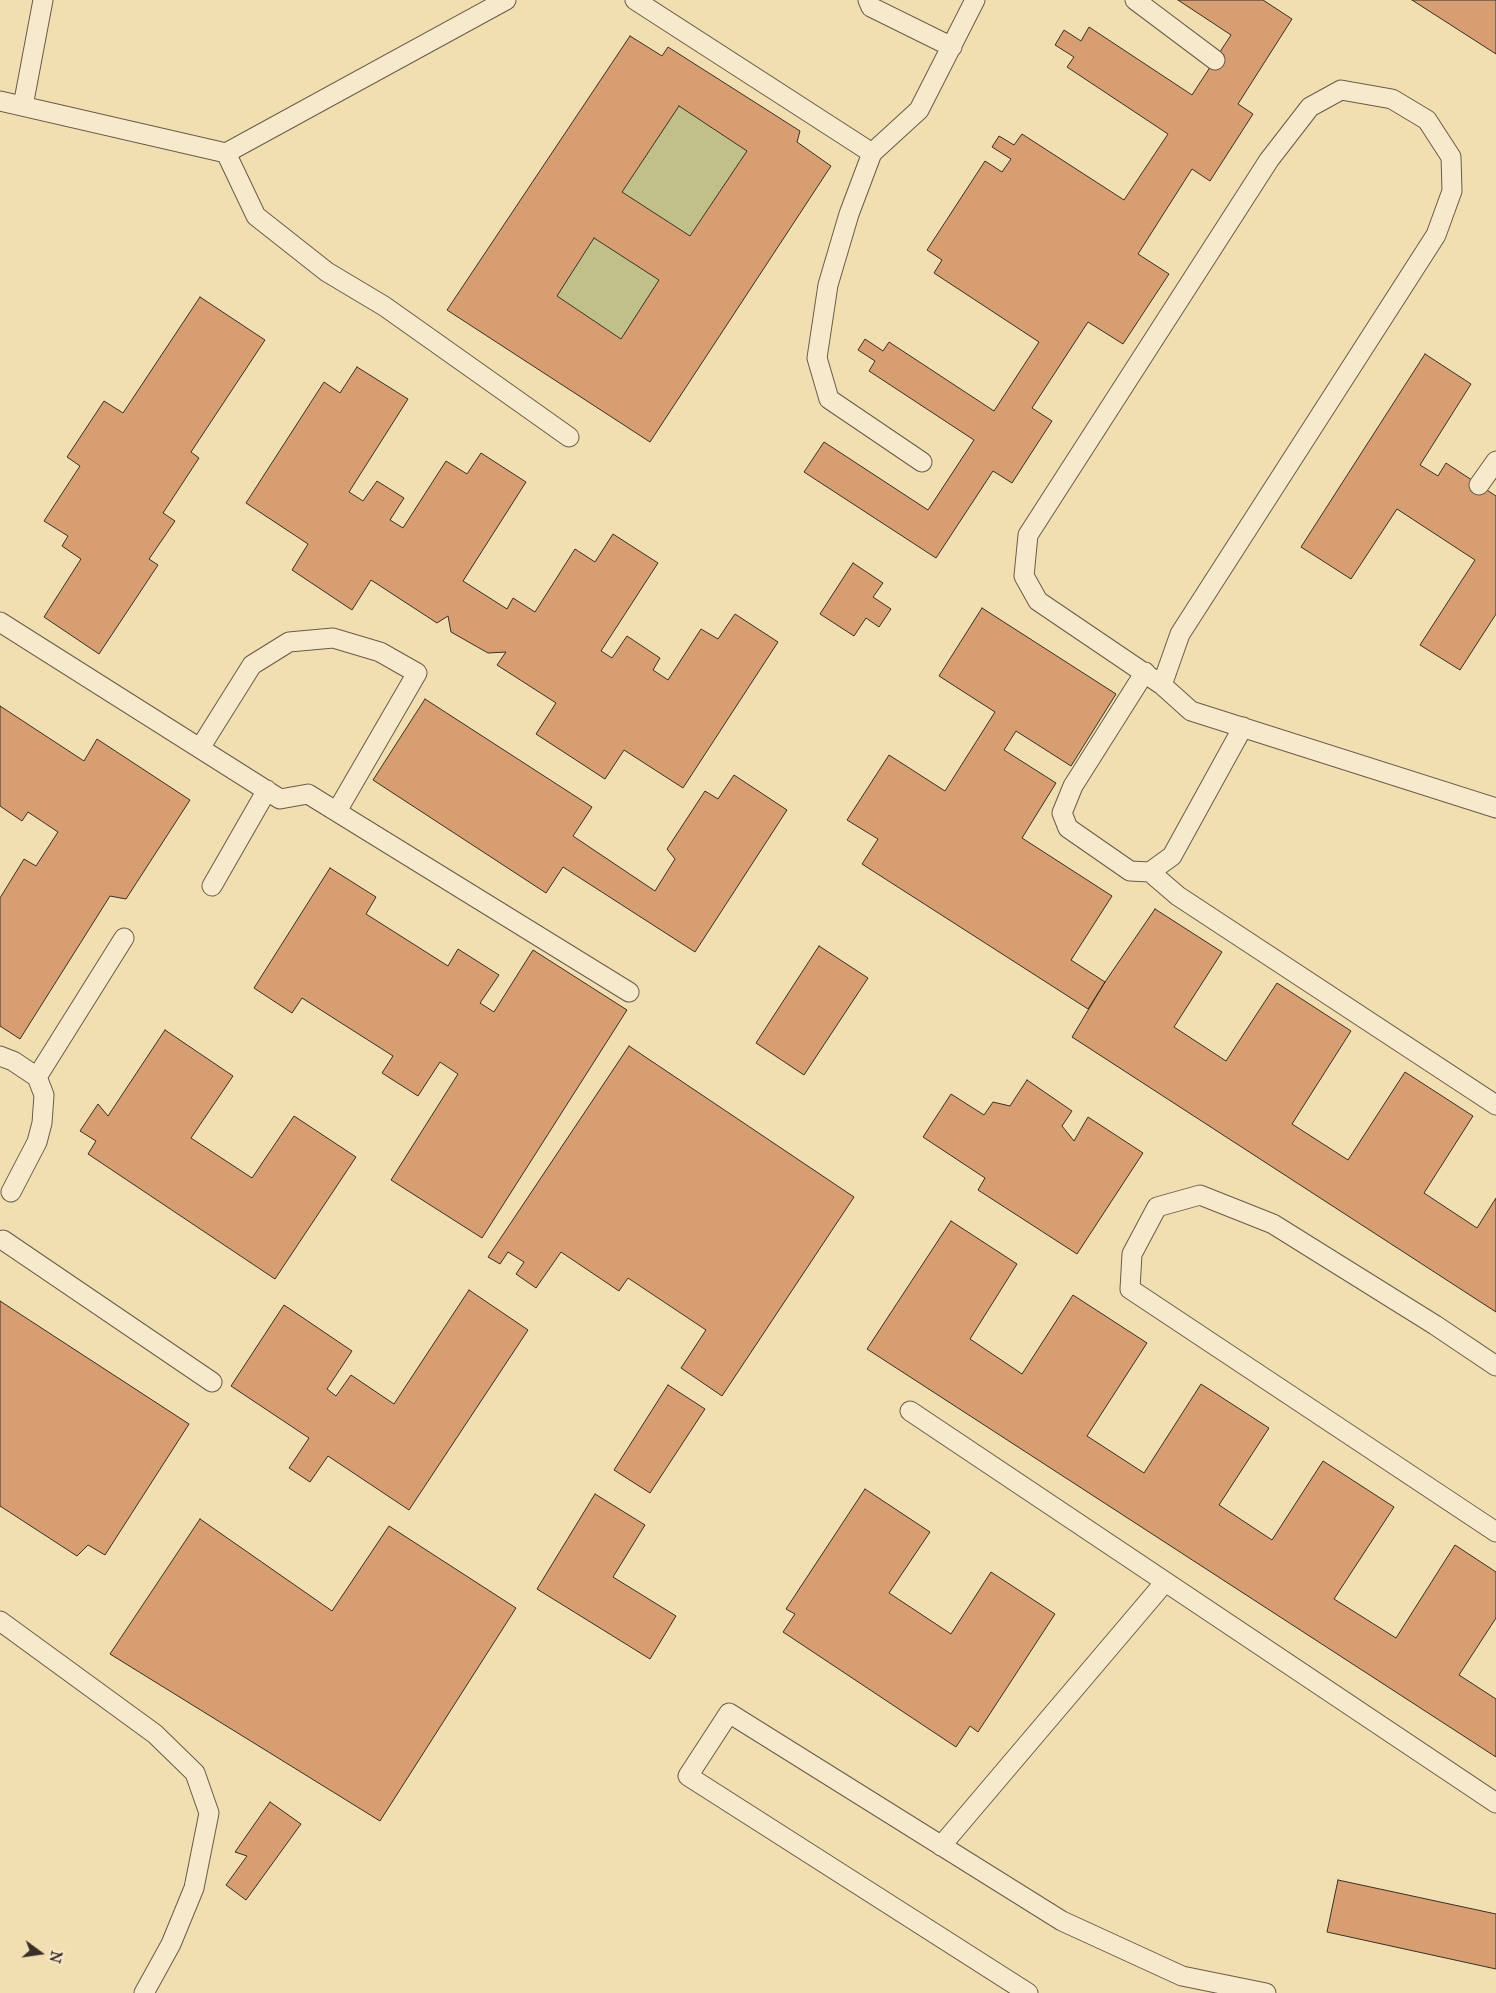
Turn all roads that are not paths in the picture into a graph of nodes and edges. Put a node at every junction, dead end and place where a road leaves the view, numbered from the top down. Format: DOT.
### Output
graph roads {
  1 [pos="43,0"];
  2 [pos="506,0"];
  3 [pos="635,0"];
  4 [pos="868,0"];
  5 [pos="975,0"];
  6 [pos="1135,0"];
  7 [pos="952,46"];
  8 [pos="1215,60"];
  9 [pos="0,101"];
  10 [pos="23,106"];
  11 [pos="226,153"];
  12 [pos="872,153"];
  13 [pos="569,437"];
  14 [pos="1496,461"];
  15 [pos="922,462"];
  16 [pos="1479,485"];
  17 [pos="0,622"];
  18 [pos="1144,672"];
  19 [pos="1162,684"];
  20 [pos="1243,727"];
  21 [pos="200,748"];
  22 [pos="267,790"];
  23 [pos="1496,808"];
  24 [pos="337,811"];
  25 [pos="1150,872"];
  26 [pos="212,886"];
  27 [pos="124,938"];
  28 [pos="629,992"];
  29 [pos="0,1056"];
  30 [pos="37,1076"];
  31 [pos="1496,1104"];
  32 [pos="11,1192"];
  33 [pos="3,1240"];
  34 [pos="1496,1366"];
  35 [pos="212,1382"];
  36 [pos="910,1411"];
  37 [pos="1496,1532"];
  38 [pos="1165,1582"];
  39 [pos="0,1621"];
  40 [pos="1496,1804"];
  41 [pos="941,1846"];
  42 [pos="144,1993"];
  43 [pos="1028,1993"];
  44 [pos="1266,1993"];
  1 -- 10 [label="lane"];
  2 -- 11 [label="lane"];
  3 -- 12 [label="lane"];
  4 -- 7 [label="lane"];
  5 -- 7 [label="lane"];
  6 -- 8 [label="lane"];
  7 -- 12 [label="lane"];
  9 -- 10 [label="lane"];
  10 -- 11 [label="lane"];
  11 -- 13 [label="lane"];
  12 -- 15 [label="lane"];
  14 -- 16 [label="lane"];
  17 -- 21 [label="lane"];
  18 -- 19 [label="lane"];
  18 -- 19 [label="lane"];
  18 -- 25 [label="lane"];
  19 -- 20 [label="lane"];
  20 -- 23 [label="lane"];
  20 -- 25 [label="lane"];
  21 -- 22 [label="lane"];
  21 -- 24 [label="lane"];
  22 -- 24 [label="lane"];
  22 -- 26 [label="lane"];
  24 -- 28 [label="lane"];
  25 -- 31 [label="lane"];
  27 -- 30 [label="lane"];
  29 -- 30 [label="lane"];
  30 -- 32 [label="lane"];
  33 -- 35 [label="lane"];
  34 -- 37 [label="lane"];
  36 -- 38 [label="lane"];
  38 -- 40 [label="lane"];
  38 -- 41 [label="lane"];
  39 -- 42 [label="lane"];
  41 -- 43 [label="lane"];
  41 -- 44 [label="lane"];
}
